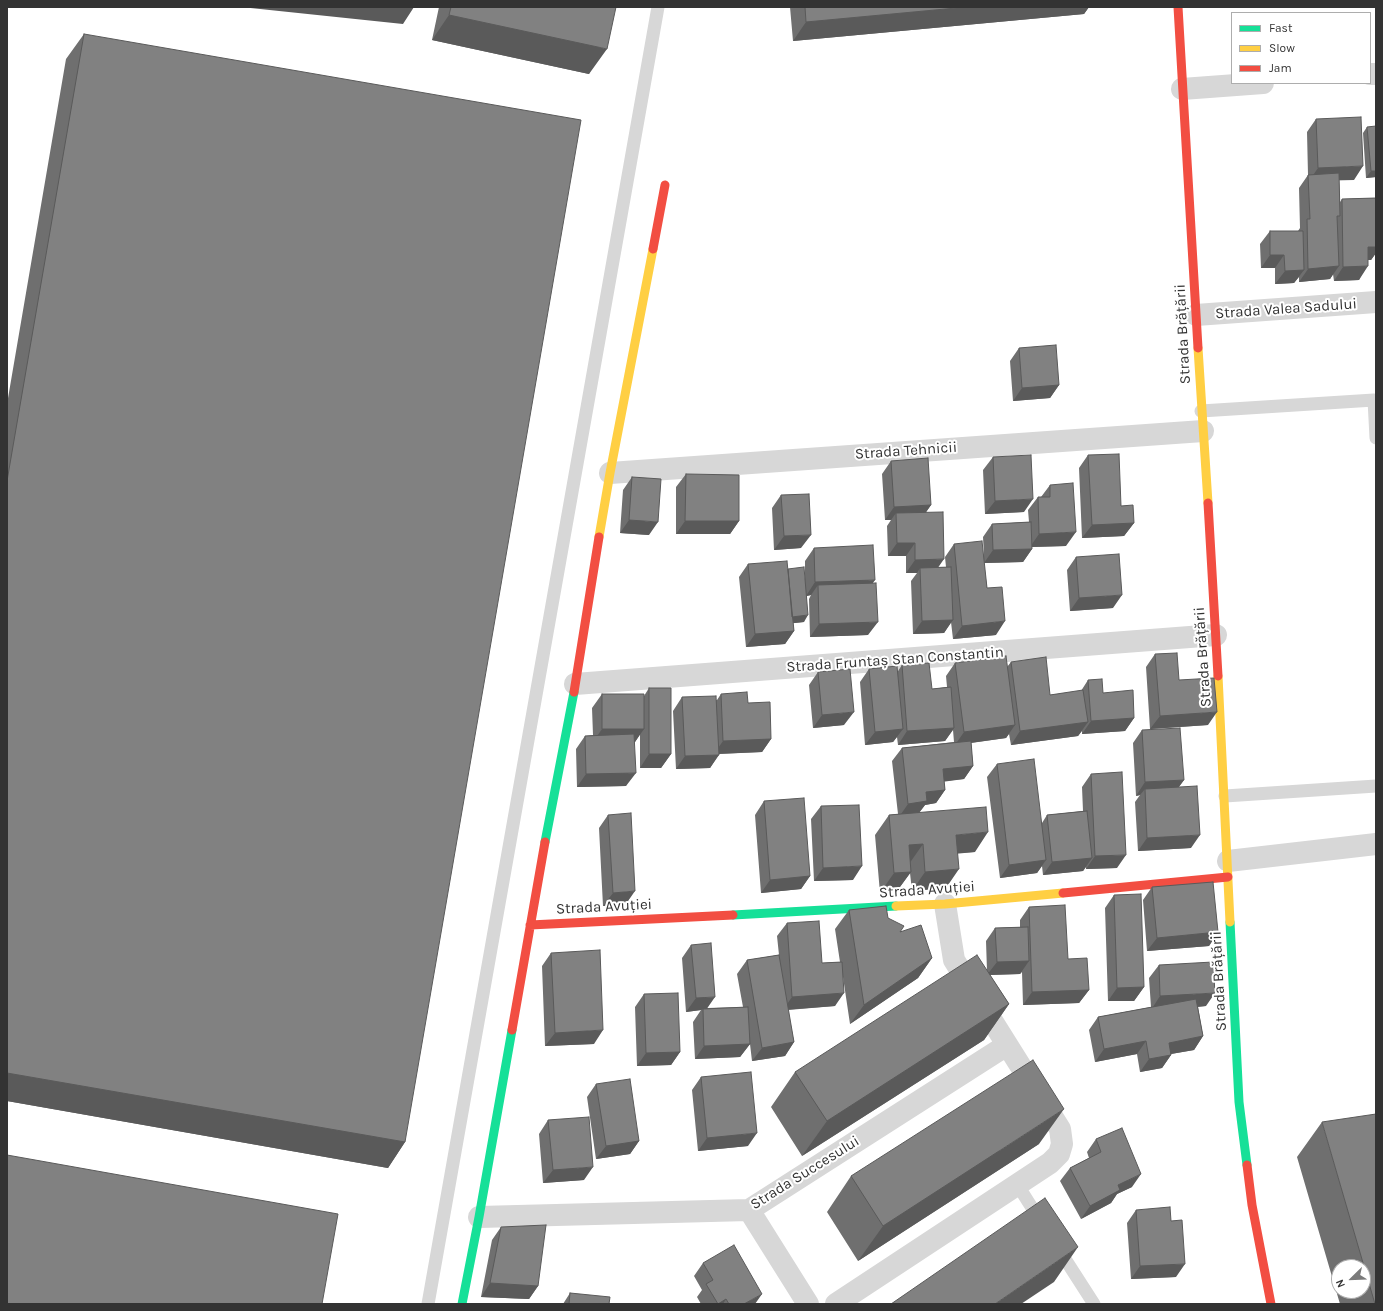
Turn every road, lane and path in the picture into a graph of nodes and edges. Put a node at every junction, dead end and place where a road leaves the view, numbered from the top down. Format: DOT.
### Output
graph roads {
  1 [pos="658,7"];
  2 [pos="1178,7"];
  3 [pos="1251,84"];
  4 [pos="1182,90"];
  5 [pos="665,185"];
  6 [pos="1376,302"];
  7 [pos="1196,315"];
  8 [pos="1202,421"];
  9 [pos="1376,438"];
  10 [pos="610,473"];
  11 [pos="1216,635"];
  12 [pos="575,684"];
  13 [pos="1376,786"];
  14 [pos="1225,796"];
  15 [pos="1376,844"];
  16 [pos="1228,869"];
  17 [pos="945,904"];
  18 [pos="530,925"];
  19 [pos="1007,1045"];
  20 [pos="1017,1184"];
  21 [pos="749,1210"];
  22 [pos="479,1217"];
  23 [pos="428,1304"];
  24 [pos="462,1304"];
  25 [pos="808,1304"];
  26 [pos="836,1304"];
  27 [pos="1094,1304"];
  28 [pos="1271,1304"];
  1 -- 23 [label="lane"];
  2 -- 4 [label="street, Strada Brățării"];
  3 -- 4 [label="street"];
  4 -- 7 [label="street, Strada Brățării"];
  5 -- 10 [label="street"];
  6 -- 7 [label="street, Strada Valea Sadului"];
  7 -- 8 [label="street, Strada Brățării"];
  8 -- 9 [label="lane"];
  8 -- 10 [label="street, Strada Tehnicii"];
  8 -- 11 [label="street, Strada Brățării"];
  10 -- 12 [label="street"];
  11 -- 12 [label="street, Strada Fruntaș Stan Constantin"];
  11 -- 14 [label="street, Strada Brățării"];
  12 -- 18 [label="street"];
  13 -- 14 [label="lane"];
  14 -- 16 [label="street, Strada Brățării"];
  15 -- 16 [label="street"];
  16 -- 17 [label="street, Strada Avuției"];
  16 -- 28 [label="street, Strada Brățării"];
  17 -- 18 [label="street, Strada Avuției"];
  17 -- 19 [label="street"];
  18 -- 22 [label="street"];
  19 -- 20 [label="street"];
  19 -- 21 [label="street, Strada Succesului"];
  20 -- 26 [label="street"];
  20 -- 27 [label="lane"];
  21 -- 22 [label="street, Strada Succesului"];
  21 -- 25 [label="street"];
  22 -- 24 [label="street"];
}
